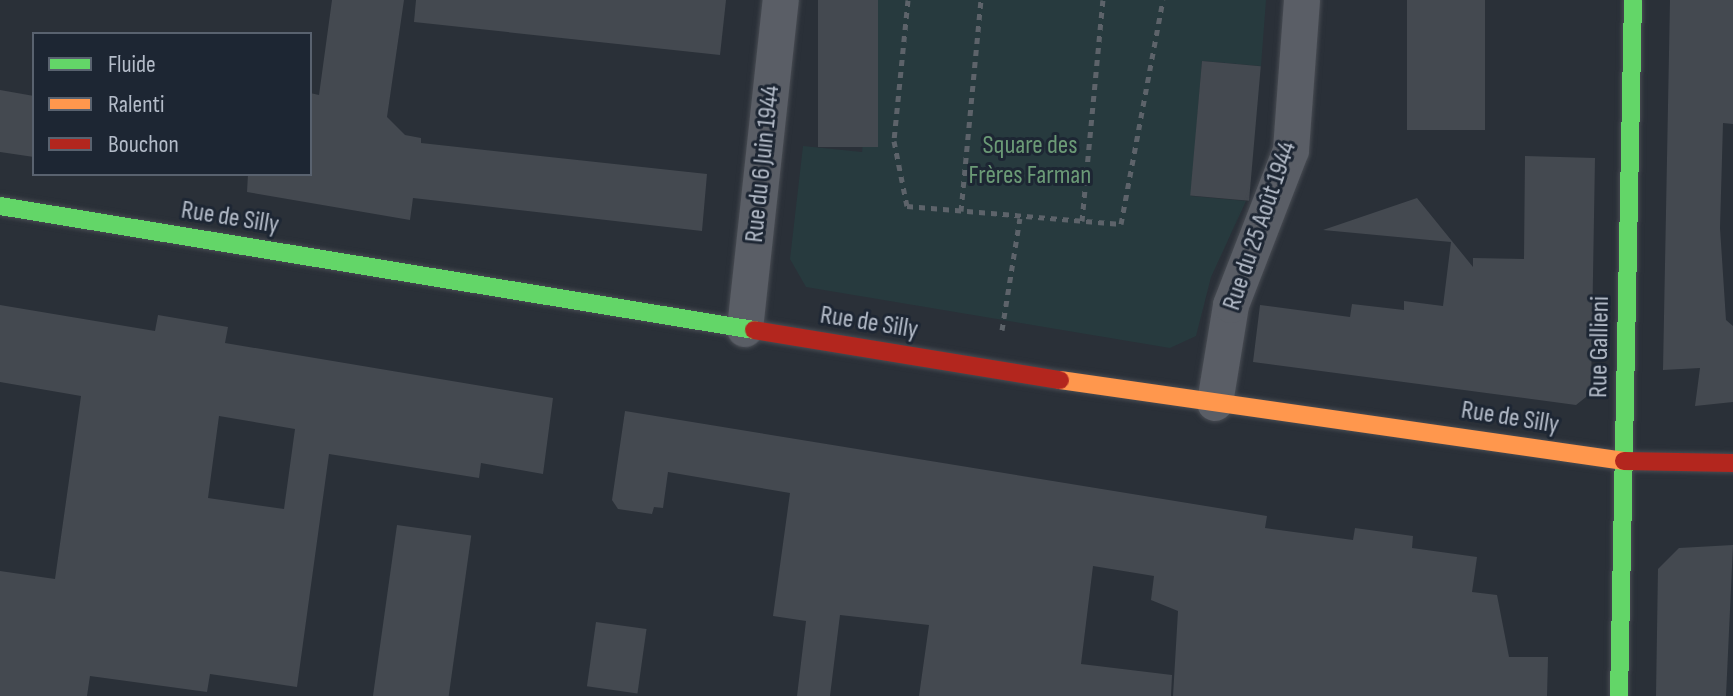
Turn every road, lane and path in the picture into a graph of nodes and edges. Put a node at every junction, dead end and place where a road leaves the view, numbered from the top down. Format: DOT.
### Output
graph roads {
  1 [pos="781,0"];
  2 [pos="908,0"];
  3 [pos="981,0"];
  4 [pos="1103,0"];
  5 [pos="1163,0"];
  6 [pos="1302,0"];
  7 [pos="1633,0"];
  8 [pos="0,206"];
  9 [pos="961,211"];
  10 [pos="1020,218"];
  11 [pos="1082,221"];
  12 [pos="1004,320"];
  13 [pos="745,329"];
  14 [pos="1215,403"];
  15 [pos="1622,461"];
  16 [pos="1733,463"];
  17 [pos="1619,696"];
  1 -- 13 [label="street, Rue du 6 Juin 1944"];
  2 -- 9 [label="path"];
  3 -- 9 [label="path"];
  4 -- 11 [label="path"];
  5 -- 11 [label="path"];
  6 -- 14 [label="street, Rue du 25 Août 1944"];
  7 -- 15 [label="main road, Rue Gallieni"];
  8 -- 13 [label="main road, Rue de Silly"];
  9 -- 10 [label="path"];
  10 -- 11 [label="path"];
  10 -- 12 [label="path"];
  13 -- 14 [label="main road, Rue de Silly"];
  14 -- 15 [label="main road, Rue de Silly"];
  15 -- 16 [label="main road, Rue de Silly"];
  15 -- 17 [label="main road, Rue Gallieni"];
}
